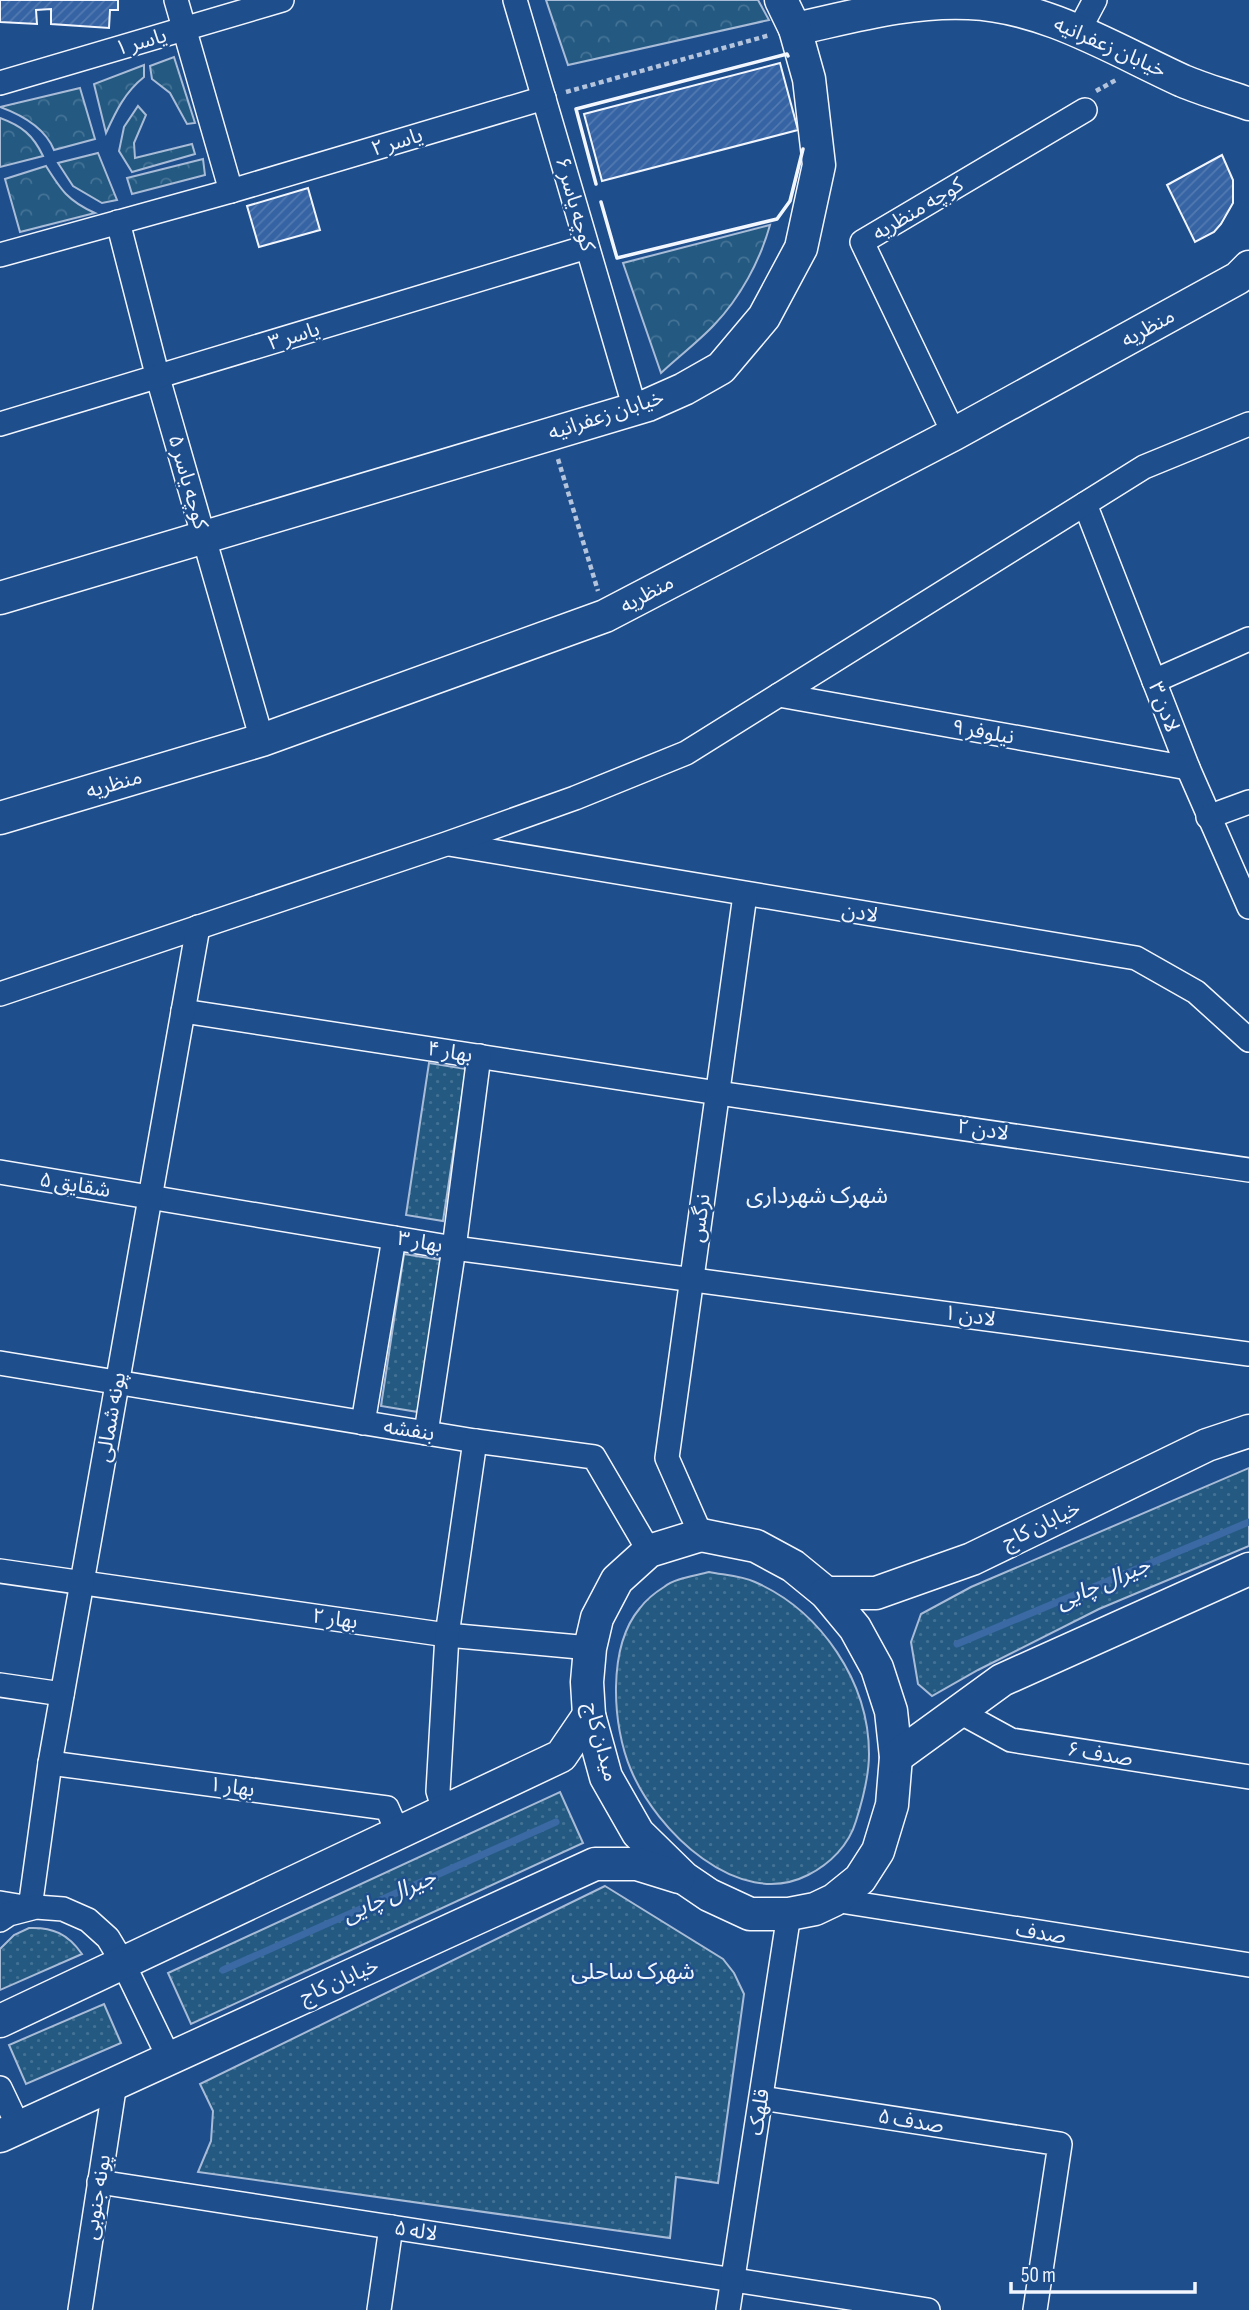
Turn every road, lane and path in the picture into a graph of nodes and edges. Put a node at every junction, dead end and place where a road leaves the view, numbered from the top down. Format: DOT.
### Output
graph roads {
  1 [pos="176,0"];
  2 [pos="282,0"];
  3 [pos="515,0"];
  4 [pos="781,0"];
  5 [pos="1094,0"];
  6 [pos="795,29"];
  7 [pos="184,30"];
  8 [pos="1078,32"];
  9 [pos="1146,63"];
  10 [pos="0,83"];
  11 [pos="544,98"];
  12 [pos="1249,104"];
  13 [pos="1085,110"];
  14 [pos="231,191"];
  15 [pos="118,222"];
  16 [pos="587,247"];
  17 [pos="1,249"];
  18 [pos="1249,267"];
  19 [pos="158,378"];
  20 [pos="635,409"];
  21 [pos="0,424"];
  22 [pos="1249,424"];
  23 [pos="550,434"];
  24 [pos="954,434"];
  25 [pos="1085,504"];
  26 [pos="204,537"];
  27 [pos="0,598"];
  28 [pos="605,616"];
  29 [pos="1249,639"];
  30 [pos="1154,681"];
  31 [pos="779,695"];
  32 [pos="261,740"];
  33 [pos="1188,768"];
  34 [pos="1249,802"];
  35 [pos="1208,817"];
  36 [pos="0,818"];
  37 [pos="446,844"];
  38 [pos="746,895"];
  39 [pos="1249,907"];
  40 [pos="198,927"];
  41 [pos="0,995"];
  42 [pos="183,1011"];
  43 [pos="1249,1040"];
  44 [pos="479,1056"];
  45 [pos="718,1093"];
  46 [pos="1249,1170"];
  47 [pos="0,1172"];
  48 [pos="150,1197"];
  49 [pos="394,1238"];
  50 [pos="454,1248"];
  51 [pos="692,1278"];
  52 [pos="1249,1354"];
  53 [pos="0,1363"];
  54 [pos="117,1382"];
  55 [pos="363,1423"];
  56 [pos="1249,1431"];
  57 [pos="426,1433"];
  58 [pos="475,1441"];
  59 [pos="701,1535"];
  60 [pos="649,1551"];
  61 [pos="0,1571"];
  62 [pos="1244,1574"];
  63 [pos="81,1584"];
  64 [pos="826,1593"];
  65 [pos="447,1634"];
  66 [pos="590,1648"];
  67 [pos="0,1685"];
  68 [pos="62,1694"];
  69 [pos="958,1711"];
  70 [pos="589,1715"];
  71 [pos="897,1757"];
  72 [pos="50,1763"];
  73 [pos="1249,1777"];
  74 [pos="444,1811"];
  75 [pos="398,1833"];
  76 [pos="684,1878"];
  77 [pos="834,1900"];
  78 [pos="0,1903"];
  79 [pos="30,1908"];
  80 [pos="789,1914"];
  81 [pos="0,1920"];
  82 [pos="123,1963"];
  83 [pos="1249,1965"];
  84 [pos="0,2021"];
  85 [pos="169,2058"];
  86 [pos="115,2083"];
  87 [pos="0,2088"];
  88 [pos="762,2098"];
  89 [pos="10,2132"];
  90 [pos="99,2182"];
  91 [pos="391,2227"];
  92 [pos="733,2280"];
  93 [pos="80,2310"];
  94 [pos="379,2310"];
  95 [pos="728,2310"];
  96 [pos="928,2310"];
  97 [pos="1035,2310"];
  1 -- 7 [label="street"];
  2 -- 7 [label="street, یاسر ۱"];
  3 -- 11 [label="street, کوچه یاسر ۶"];
  4 -- 6 [label="main road"];
  5 -- 8 [label="street"];
  6 -- 8 [label="main road, خیابان زعفرانیه"];
  6 -- 11 [label="path"];
  6 -- 20 [label="main road, خیابان زعفرانیه"];
  7 -- 10 [label="street, یاسر ۱"];
  7 -- 14 [label="street"];
  8 -- 9 [label="main road, خیابان زعفرانیه"];
  9 -- 12 [label="main road, خیابان زعفرانیه"];
  9 -- 13 [label="path"];
  11 -- 14 [label="street, یاسر ۲"];
  11 -- 16 [label="street, کوچه یاسر ۶"];
  13 -- 24 [label="street, کوچه منظریه"];
  14 -- 15 [label="street, یاسر ۲"];
  15 -- 17 [label="street, یاسر ۲"];
  15 -- 19 [label="street, کوچه یاسر ۵"];
  16 -- 19 [label="street, یاسر ۳"];
  16 -- 20 [label="street, کوچه یاسر ۶"];
  18 -- 24 [label="main road, منظریه"];
  19 -- 21 [label="street, یاسر ۳"];
  19 -- 26 [label="street, کوچه یاسر ۵"];
  20 -- 23 [label="main road, خیابان زعفرانیه"];
  22 -- 25 [label="street"];
  23 -- 26 [label="main road, خیابان زعفرانیه"];
  23 -- 28 [label="path"];
  24 -- 28 [label="main road, منظریه"];
  25 -- 30 [label="street, لادن ۳"];
  25 -- 31 [label="street"];
  26 -- 27 [label="main road, خیابان زعفرانیه"];
  26 -- 32 [label="street, کوچه یاسر ۵"];
  28 -- 32 [label="main road, منظریه"];
  29 -- 30 [label="street"];
  30 -- 33 [label="street, لادن ۳"];
  31 -- 33 [label="street, نیلوفر ۹"];
  31 -- 37 [label="street"];
  32 -- 36 [label="main road, منظریه"];
  33 -- 35 [label="street, لادن ۳"];
  34 -- 35 [label="street"];
  35 -- 39 [label="street, لادن ۳"];
  37 -- 38 [label="street, لادن"];
  37 -- 40 [label="street"];
  38 -- 43 [label="street, لادن"];
  38 -- 45 [label="street, نرگس"];
  40 -- 41 [label="street"];
  40 -- 42 [label="street, پونه شمالی"];
  42 -- 44 [label="street, بهار ۴"];
  42 -- 48 [label="street, پونه شمالی"];
  44 -- 45 [label="street, بهار ۴"];
  44 -- 50 [label="street"];
  45 -- 46 [label="street, لادن ۲"];
  45 -- 51 [label="street, نرگس"];
  47 -- 48 [label="street, شقایق ۵"];
  48 -- 49 [label="street, بهار ۳"];
  48 -- 54 [label="street, پونه شمالی"];
  49 -- 50 [label="street, بهار ۳"];
  49 -- 55 [label="street"];
  50 -- 51 [label="street, بهار ۳"];
  50 -- 57 [label="street"];
  51 -- 52 [label="street, لادن ۱"];
  51 -- 59 [label="street, نرگس"];
  53 -- 54 [label="street, بنفشه"];
  54 -- 55 [label="street, بنفشه"];
  54 -- 63 [label="street, پونه شمالی"];
  55 -- 57 [label="street, بنفشه"];
  56 -- 64 [label="main road, خیابان کاج"];
  57 -- 58 [label="street, بنفشه"];
  58 -- 60 [label="street, بنفشه"];
  58 -- 65 [label="street"];
  59 -- 60 [label="main road, میدان کاج"];
  59 -- 64 [label="main road, میدان کاج"];
  60 -- 66 [label="main road, میدان کاج"];
  61 -- 63 [label="street, بهار ۲"];
  62 -- 69 [label="main road"];
  63 -- 65 [label="street, بهار ۲"];
  63 -- 68 [label="street, پونه شمالی"];
  64 -- 71 [label="main road, میدان کاج"];
  65 -- 66 [label="street, بهار ۲"];
  65 -- 74 [label="street"];
  66 -- 70 [label="main road, میدان کاج"];
  67 -- 68 [label="street"];
  68 -- 72 [label="street, پونه شمالی"];
  69 -- 71 [label="main road"];
  69 -- 73 [label="street, صدف ۶"];
  70 -- 74 [label="main road"];
  70 -- 76 [label="main road, میدان کاج"];
  71 -- 77 [label="main road, میدان کاج"];
  72 -- 75 [label="street, بهار ۱"];
  72 -- 79 [label="street, پونه شمالی"];
  74 -- 75 [label="main road"];
  75 -- 82 [label="main road"];
  76 -- 80 [label="main road, میدان کاج"];
  76 -- 85 [label="main road, خیابان کاج"];
  77 -- 80 [label="main road, میدان کاج"];
  77 -- 83 [label="street, صدف"];
  78 -- 79 [label="street"];
  79 -- 81 [label="street"];
  79 -- 82 [label="street"];
  80 -- 88 [label="street, قلهک"];
  82 -- 84 [label="main road"];
  82 -- 85 [label="street"];
  85 -- 86 [label="main road, خیابان کاج"];
  86 -- 89 [label="main road, خیابان کاج"];
  86 -- 90 [label="street, پونه جنوبی"];
  87 -- 89 [label="street"];
  88 -- 92 [label="street, قلهک"];
  88 -- 97 [label="street, صدف ۵"];
  90 -- 91 [label="street, لاله ۵"];
  90 -- 93 [label="street, پونه جنوبی"];
  91 -- 92 [label="street, لاله ۵"];
  91 -- 94 [label="street"];
  92 -- 95 [label="street, قلهک"];
  92 -- 96 [label="street, لاله ۵"];
}
